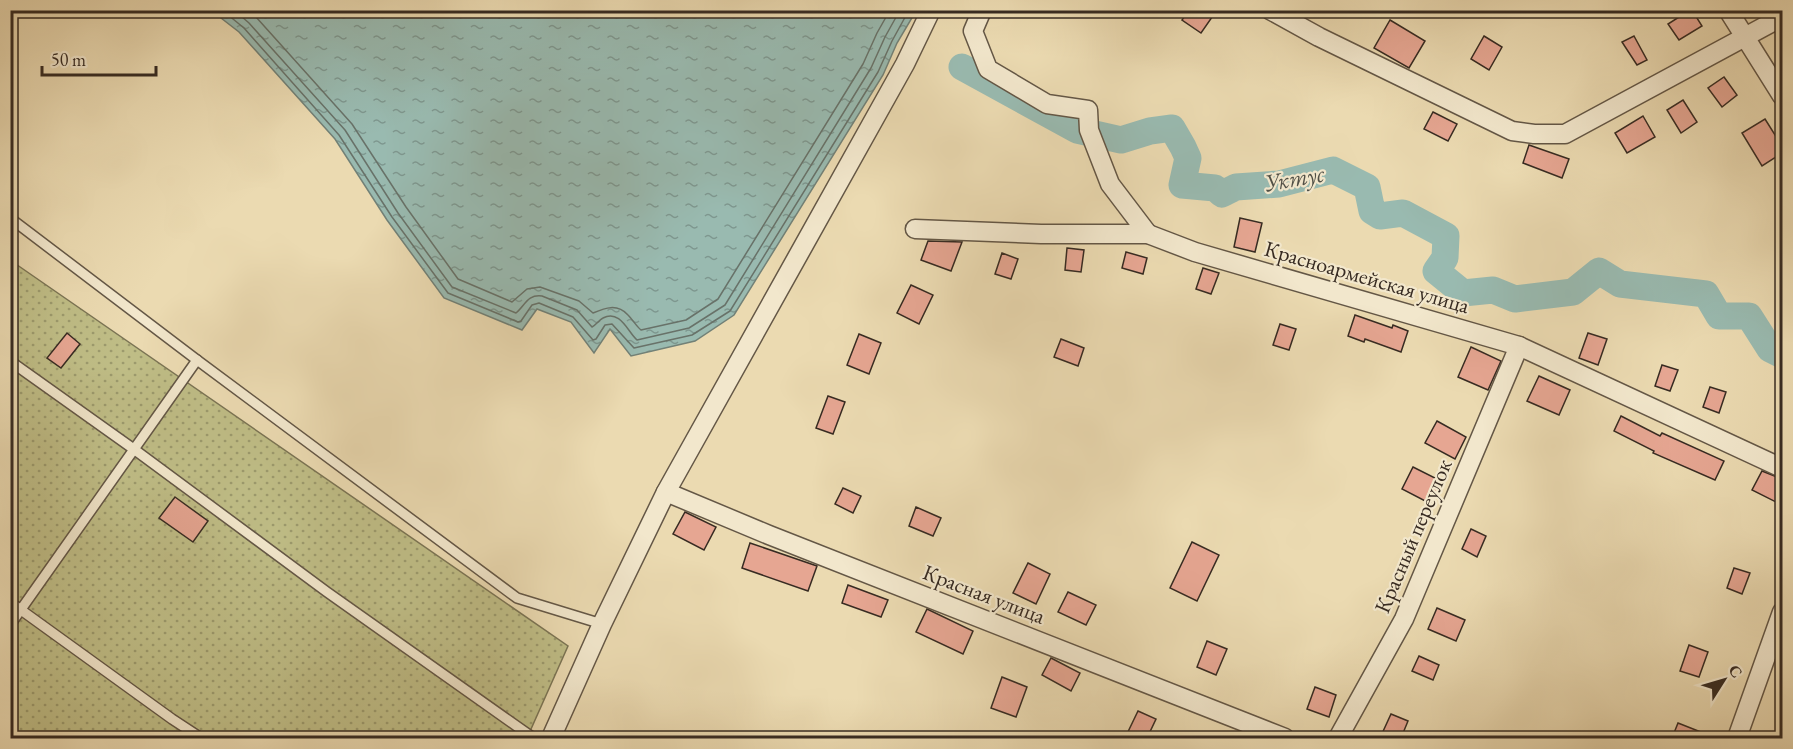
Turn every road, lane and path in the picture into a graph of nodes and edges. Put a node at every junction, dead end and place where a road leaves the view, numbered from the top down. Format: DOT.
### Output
graph roads {
  1 [pos="931,10"];
  2 [pos="982,10"];
  3 [pos="1270,10"];
  4 [pos="1728,10"];
  5 [pos="1782,17"];
  6 [pos="1745,38"];
  7 [pos="1782,96"];
  8 [pos="10,218"];
  9 [pos="915,229"];
  10 [pos="1148,234"];
  11 [pos="1519,346"];
  12 [pos="196,360"];
  13 [pos="10,361"];
  14 [pos="135,450"];
  15 [pos="1782,468"];
  16 [pos="666,492"];
  17 [pos="10,602"];
  18 [pos="21,610"];
  19 [pos="1782,612"];
  20 [pos="602,624"];
  21 [pos="10,625"];
  22 [pos="201,738"];
  23 [pos="537,738"];
  24 [pos="551,738"];
  25 [pos="1285,738"];
  26 [pos="1338,738"];
  27 [pos="1737,738"];
  1 -- 16 [label="street"];
  2 -- 10 [label="street"];
  3 -- 6 [label="street"];
  4 -- 6 [label="street"];
  5 -- 6 [label="street"];
  6 -- 7 [label="street"];
  8 -- 12 [label="lane"];
  9 -- 10 [label="street, Красноармейская улица"];
  10 -- 11 [label="street, Красноармейская улица"];
  11 -- 15 [label="street, Красноармейская улица"];
  11 -- 26 [label="street, Красный переулок"];
  12 -- 14 [label="lane"];
  12 -- 20 [label="lane"];
  13 -- 14 [label="lane"];
  14 -- 18 [label="lane"];
  14 -- 23 [label="lane"];
  16 -- 20 [label="street"];
  16 -- 25 [label="street, Красная улица"];
  17 -- 18 [label="lane"];
  18 -- 21 [label="lane"];
  18 -- 22 [label="lane"];
  19 -- 27 [label="street"];
  20 -- 24 [label="street"];
}
